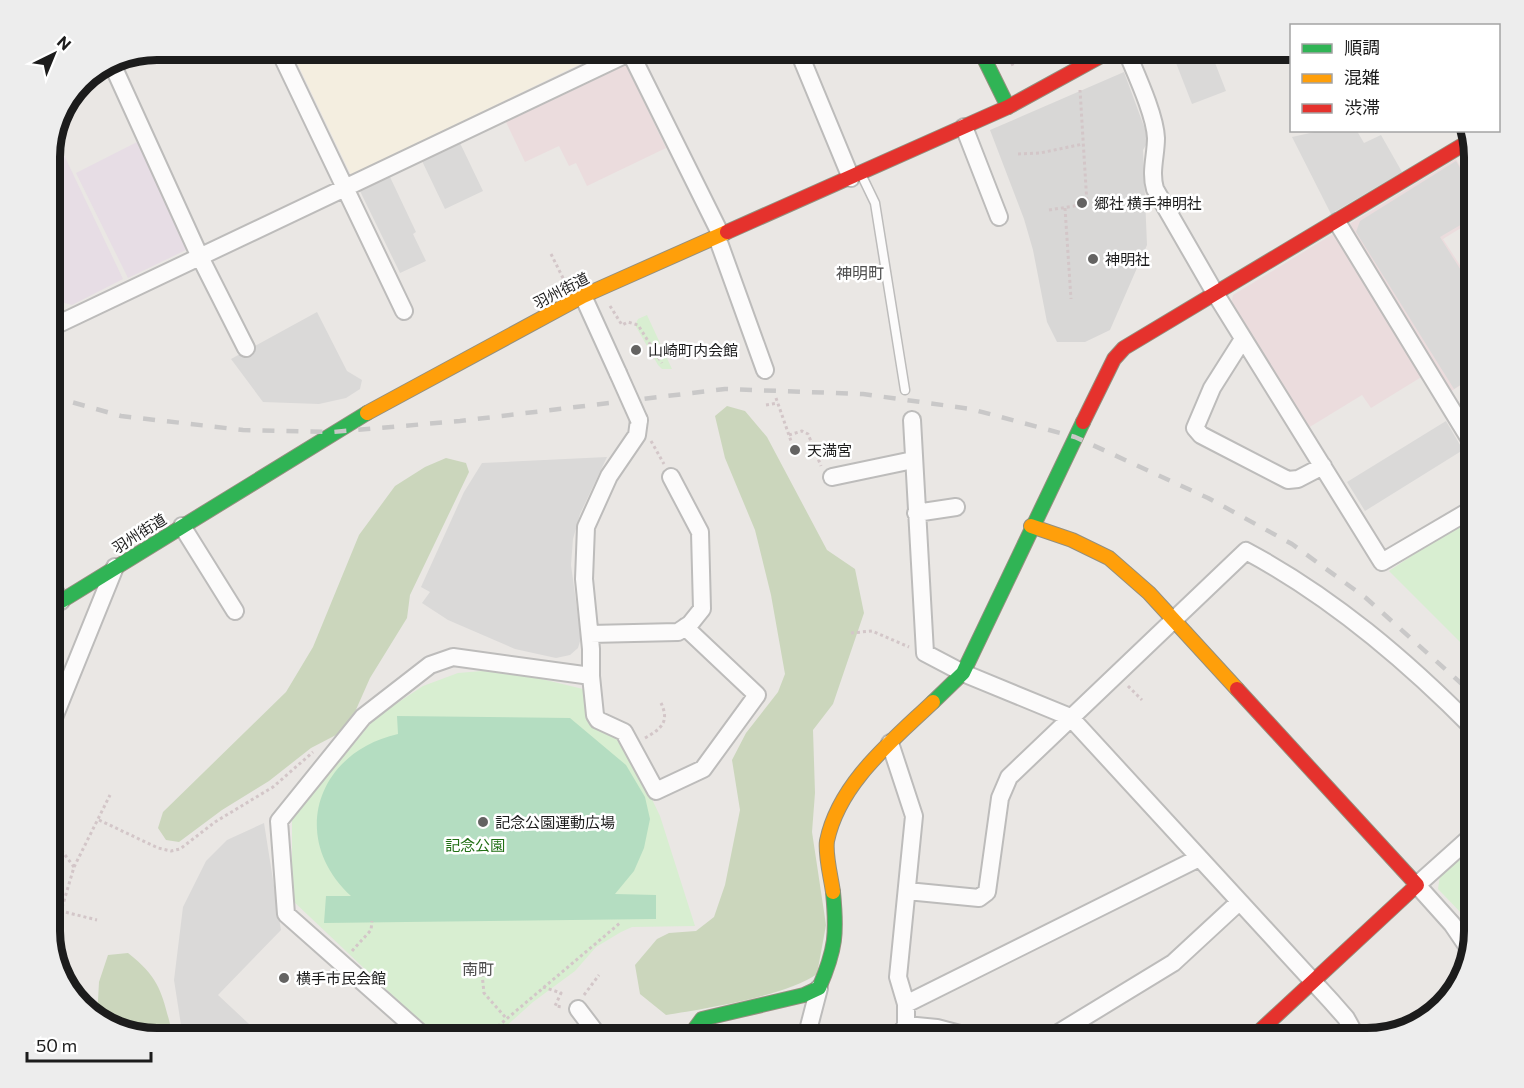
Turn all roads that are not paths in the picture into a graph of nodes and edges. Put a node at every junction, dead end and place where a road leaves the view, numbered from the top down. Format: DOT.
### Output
graph roads {
  1 [pos="284,60"];
  2 [pos="613,60"];
  3 [pos="636,60"];
  4 [pos="803,60"];
  5 [pos="986,60"];
  6 [pos="1093,60"];
  7 [pos="1130,60"];
  8 [pos="115,70"];
  9 [pos="1008,107"];
  10 [pos="964,127"];
  11 [pos="1463,145"];
  12 [pos="856,176"];
  13 [pos="343,189"];
  14 [pos="999,217"];
  15 [pos="1337,222"];
  16 [pos="719,236"];
  17 [pos="200,257"];
  18 [pos="1215,293"];
  19 [pos="578,299"];
  20 [pos="404,311"];
  21 [pos="60,323"];
  22 [pos="1243,339"];
  23 [pos="246,348"];
  24 [pos="765,370"];
  25 [pos="904,390"];
  26 [pos="639,420"];
  27 [pos="912,420"];
  28 [pos="1464,430"];
  29 [pos="649,437"];
  30 [pos="914,460"];
  31 [pos="1323,466"];
  32 [pos="671,477"];
  33 [pos="832,477"];
  34 [pos="956,507"];
  35 [pos="916,513"];
  36 [pos="1464,514"];
  37 [pos="182,526"];
  38 [pos="1031,526"];
  39 [pos="116,566"];
  40 [pos="60,601"];
  41 [pos="235,611"];
  42 [pos="1173,621"];
  43 [pos="685,627"];
  44 [pos="590,634"];
  45 [pos="963,673"];
  46 [pos="591,676"];
  47 [pos="60,703"];
  48 [pos="1070,717"];
  49 [pos="1464,719"];
  50 [pos="890,743"];
  51 [pos="1464,843"];
  52 [pos="1199,858"];
  53 [pos="1417,885"];
  54 [pos="907,891"];
  55 [pos="1239,902"];
  56 [pos="1463,941"];
  57 [pos="1314,983"];
  58 [pos="819,988"];
  59 [pos="906,1004"];
  60 [pos="578,1009"];
  61 [pos="415,1028"];
  62 [pos="592,1028"];
  63 [pos="695,1028"];
  64 [pos="809,1028"];
  65 [pos="903,1028"];
  66 [pos="1066,1028"];
  67 [pos="1263,1028"];
  68 [pos="1352,1028"];
  1 -- 13 [label="street"];
  2 -- 13 [label="street"];
  3 -- 16 [label="street"];
  4 -- 12 [label="street"];
  5 -- 9 [label="street"];
  6 -- 9 [label="street, 羽州街道"];
  7 -- 18 [label="street"];
  8 -- 17 [label="street"];
  9 -- 10 [label="street, 羽州街道"];
  10 -- 12 [label="street, 羽州街道"];
  10 -- 14 [label="street"];
  11 -- 15 [label="street"];
  12 -- 16 [label="street, 羽州街道"];
  12 -- 25 [label="lane"];
  13 -- 17 [label="street"];
  13 -- 20 [label="street"];
  15 -- 18 [label="street"];
  15 -- 28 [label="street"];
  16 -- 19 [label="street, 羽州街道"];
  16 -- 24 [label="street"];
  17 -- 21 [label="street"];
  17 -- 23 [label="street"];
  18 -- 22 [label="street"];
  18 -- 38 [label="street"];
  19 -- 26 [label="street, bridge"];
  19 -- 37 [label="street, 羽州街道"];
  22 -- 31 [label="street"];
  22 -- 31 [label="street"];
  26 -- 29 [label="street"];
  26 -- 44 [label="street"];
  27 -- 30 [label="street"];
  30 -- 33 [label="street"];
  30 -- 35 [label="street"];
  31 -- 36 [label="street"];
  32 -- 43 [label="street"];
  34 -- 35 [label="street"];
  35 -- 45 [label="street"];
  37 -- 39 [label="street, 羽州街道"];
  37 -- 41 [label="street"];
  38 -- 42 [label="street"];
  38 -- 45 [label="street"];
  39 -- 40 [label="street, 羽州街道"];
  39 -- 47 [label="street"];
  42 -- 48 [label="street"];
  42 -- 49 [label="street"];
  42 -- 53 [label="street"];
  43 -- 44 [label="street"];
  43 -- 46 [label="street"];
  44 -- 46 [label="street"];
  45 -- 48 [label="street"];
  45 -- 50 [label="street"];
  46 -- 61 [label="street"];
  48 -- 52 [label="street"];
  48 -- 54 [label="street"];
  50 -- 54 [label="street"];
  50 -- 58 [label="street"];
  51 -- 53 [label="street"];
  52 -- 55 [label="street"];
  52 -- 59 [label="street"];
  53 -- 56 [label="street"];
  53 -- 57 [label="street"];
  54 -- 59 [label="street"];
  55 -- 57 [label="street"];
  55 -- 66 [label="street"];
  57 -- 67 [label="street"];
  57 -- 68 [label="street"];
  58 -- 63 [label="street"];
  58 -- 64 [label="street"];
  59 -- 65 [label="street"];
  60 -- 62 [label="street"];
}
